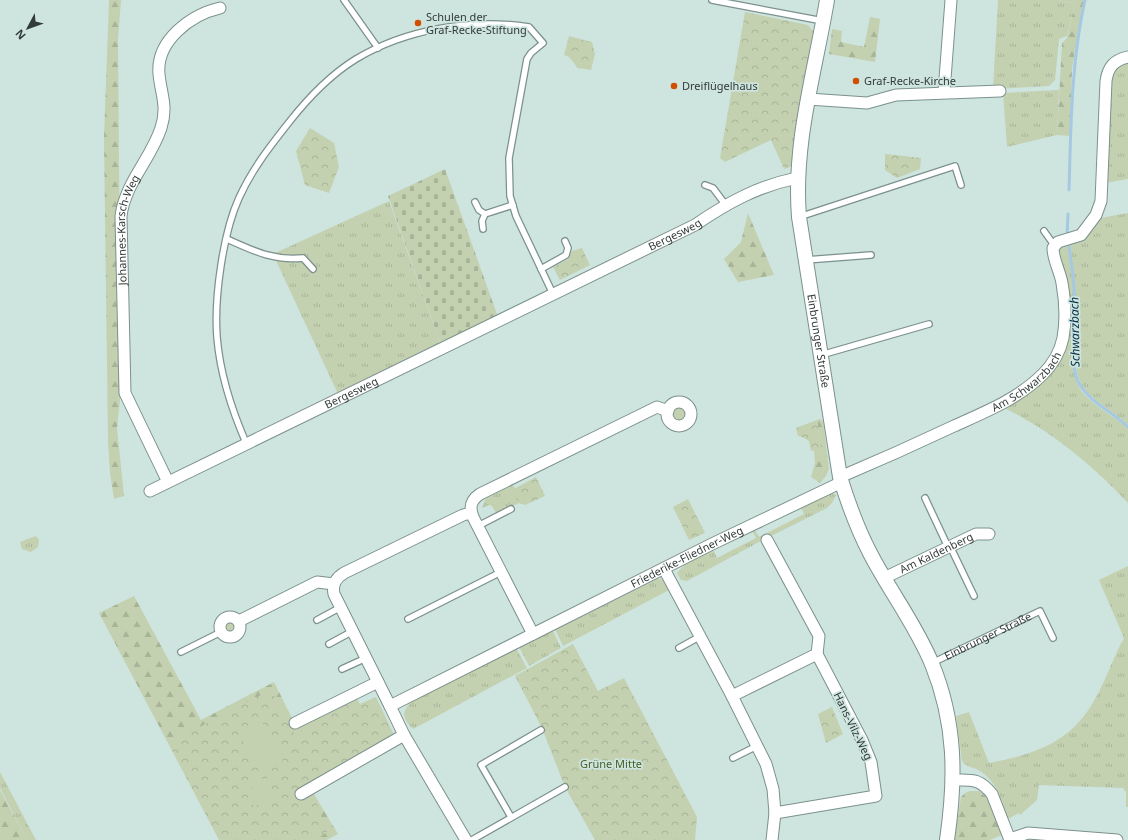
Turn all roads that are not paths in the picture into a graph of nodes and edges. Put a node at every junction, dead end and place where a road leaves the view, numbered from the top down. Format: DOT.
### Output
graph roads {
  1 [pos="344,0"];
  2 [pos="712,0"];
  3 [pos="827,0"];
  4 [pos="951,0"];
  5 [pos="220,8"];
  6 [pos="823,21"];
  7 [pos="378,48"];
  8 [pos="1128,57"];
  9 [pos="1000,91"];
  10 [pos="944,92"];
  11 [pos="808,99"];
  12 [pos="797,178"];
  13 [pos="705,185"];
  14 [pos="960,185"];
  15 [pos="475,202"];
  16 [pos="725,204"];
  17 [pos="513,205"];
  18 [pos="485,214"];
  19 [pos="799,217"];
  20 [pos="483,229"];
  21 [pos="1044,231"];
  22 [pos="227,240"];
  23 [pos="565,241"];
  24 [pos="1057,243"];
  25 [pos="871,255"];
  26 [pos="806,260"];
  27 [pos="314,269"];
  28 [pos="541,269"];
  29 [pos="553,294"];
  30 [pos="929,324"];
  31 [pos="820,355"];
  32 [pos="668,411"];
  33 [pos="247,445"];
  34 [pos="841,480"];
  35 [pos="168,482"];
  36 [pos="150,491"];
  37 [pos="925,498"];
  38 [pos="512,509"];
  39 [pos="471,513"];
  40 [pos="478,526"];
  41 [pos="989,534"];
  42 [pos="767,540"];
  43 [pos="949,547"];
  44 [pos="664,569"];
  45 [pos="502,572"];
  46 [pos="884,578"];
  47 [pos="334,584"];
  48 [pos="974,596"];
  49 [pos="341,608"];
  50 [pos="408,619"];
  51 [pos="318,620"];
  52 [pos="353,631"];
  53 [pos="221,632"];
  54 [pos="533,634"];
  55 [pos="699,637"];
  56 [pos="1053,638"];
  57 [pos="329,644"];
  58 [pos="679,648"];
  59 [pos="181,652"];
  60 [pos="817,654"];
  61 [pos="366,658"];
  62 [pos="932,663"];
  63 [pos="342,669"];
  64 [pos="378,682"];
  65 [pos="732,696"];
  66 [pos="390,706"];
  67 [pos="295,723"];
  68 [pos="541,730"];
  69 [pos="404,735"];
  70 [pos="757,746"];
  71 [pos="734,758"];
  72 [pos="954,780"];
  73 [pos="564,787"];
  74 [pos="301,794"];
  75 [pos="776,813"];
  76 [pos="511,817"];
  77 [pos="1010,839"];
  78 [pos="467,840"];
  79 [pos="772,840"];
  80 [pos="947,840"];
  81 [pos="1117,840"];
  1 -- 7 [label="lane"];
  2 -- 6 [label="lane"];
  3 -- 6 [label="street, Einbrunger Straße"];
  4 -- 10 [label="street"];
  5 -- 35 [label="street, Johannes-Karsch-Weg"];
  6 -- 11 [label="street, Einbrunger Straße"];
  7 -- 17 [label="lane"];
  7 -- 22 [label="lane"];
  8 -- 24 [label="street"];
  9 -- 10 [label="street"];
  10 -- 11 [label="street"];
  11 -- 12 [label="street, Einbrunger Straße"];
  12 -- 16 [label="street, Bergesweg"];
  12 -- 19 [label="street, Einbrunger Straße"];
  13 -- 16 [label="lane"];
  14 -- 19 [label="lane"];
  15 -- 18 [label="lane"];
  16 -- 29 [label="street, Bergesweg"];
  17 -- 18 [label="lane"];
  17 -- 28 [label="lane"];
  18 -- 20 [label="lane"];
  19 -- 26 [label="street, Einbrunger Straße"];
  21 -- 24 [label="lane"];
  22 -- 27 [label="lane"];
  22 -- 33 [label="lane"];
  23 -- 28 [label="lane"];
  24 -- 34 [label="street, Am Schwarzbach"];
  25 -- 26 [label="lane"];
  26 -- 31 [label="street, Einbrunger Straße"];
  28 -- 29 [label="lane"];
  29 -- 33 [label="street, Bergesweg"];
  30 -- 31 [label="lane"];
  31 -- 34 [label="street, Einbrunger Straße"];
  32 -- 39 [label="street"];
  33 -- 35 [label="street, Bergesweg"];
  34 -- 44 [label="street, Friederike-Fliedner-Weg"];
  34 -- 46 [label="street, Einbrunger Straße"];
  35 -- 36 [label="street, Bergesweg"];
  37 -- 43 [label="lane"];
  38 -- 40 [label="lane"];
  39 -- 40 [label="street"];
  39 -- 47 [label="street"];
  40 -- 45 [label="street"];
  41 -- 43 [label="street, Am Kaldenberg"];
  42 -- 60 [label="street, Hans-Vilz-Weg"];
  43 -- 46 [label="street, Am Kaldenberg"];
  43 -- 48 [label="lane"];
  44 -- 54 [label="street, Friederike-Fliedner-Weg"];
  44 -- 55 [label="street"];
  45 -- 50 [label="lane"];
  45 -- 54 [label="street"];
  46 -- 62 [label="street, Einbrunger Straße"];
  47 -- 49 [label="street"];
  47 -- 53 [label="street"];
  49 -- 51 [label="lane"];
  49 -- 52 [label="street"];
  52 -- 57 [label="lane"];
  52 -- 61 [label="street"];
  53 -- 59 [label="lane"];
  54 -- 66 [label="street, Friederike-Fliedner-Weg"];
  55 -- 58 [label="lane"];
  55 -- 65 [label="street"];
  56 -- 62 [label="lane, Einbrunger Straße"];
  60 -- 65 [label="street"];
  60 -- 75 [label="street, Hans-Vilz-Weg"];
  61 -- 63 [label="lane"];
  61 -- 64 [label="street"];
  62 -- 72 [label="street, Einbrunger Straße"];
  64 -- 66 [label="street"];
  64 -- 67 [label="street"];
  65 -- 70 [label="street"];
  66 -- 69 [label="street"];
  68 -- 76 [label="lane"];
  69 -- 74 [label="street"];
  69 -- 78 [label="street"];
  70 -- 71 [label="lane"];
  70 -- 75 [label="street"];
  72 -- 77 [label="street"];
  72 -- 80 [label="street, Einbrunger Straße"];
  73 -- 76 [label="lane"];
  75 -- 79 [label="street"];
  76 -- 78 [label="lane"];
  77 -- 81 [label="street"];
}
